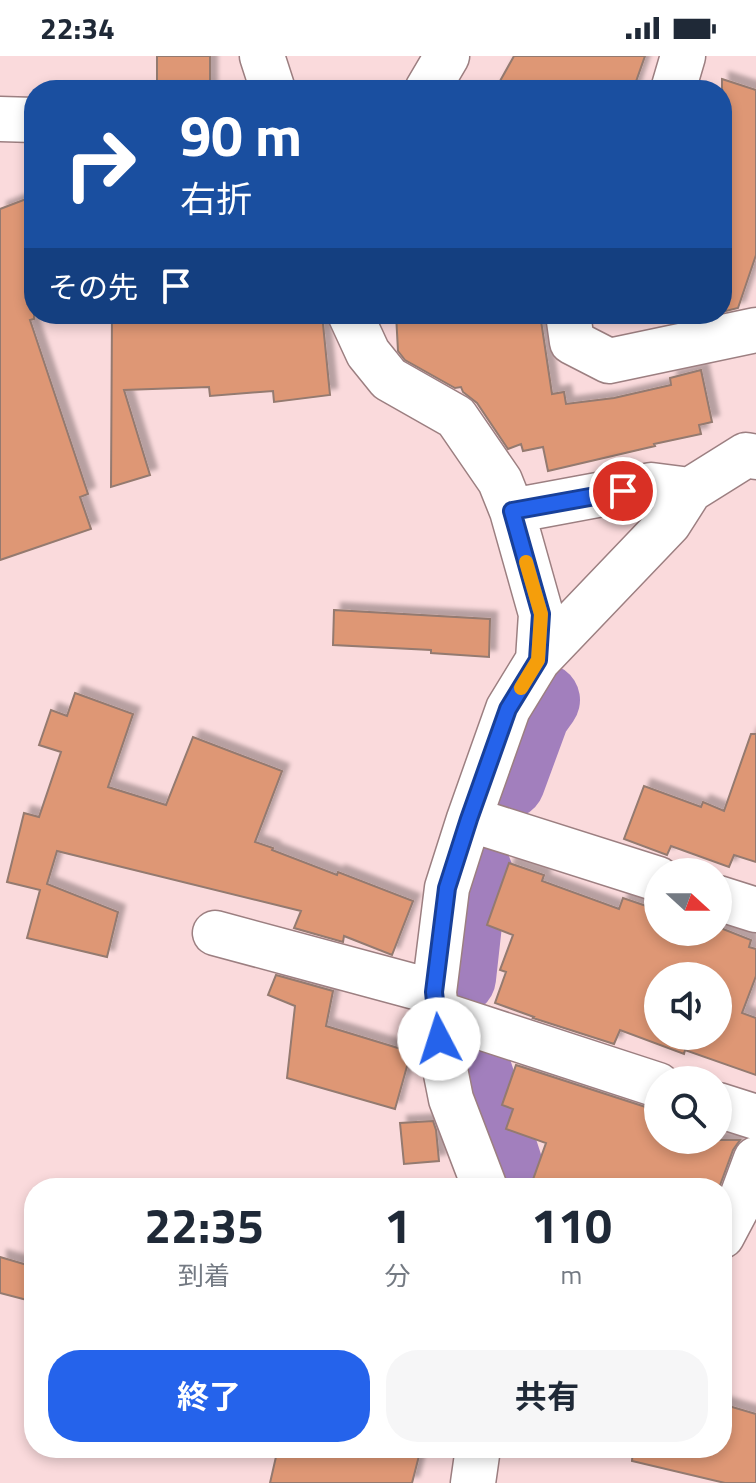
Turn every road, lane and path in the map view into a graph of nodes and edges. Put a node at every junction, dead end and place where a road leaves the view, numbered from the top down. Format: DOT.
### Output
graph roads {
  1 [pos="262,56"];
  2 [pos="447,56"];
  3 [pos="683,56"];
  4 [pos="270,80"];
  5 [pos="433,80"];
  6 [pos="676,80"];
  7 [pos="0,119"];
  8 [pos="24,120"];
  9 [pos="355,324"];
  10 [pos="569,324"];
  11 [pos="756,330"];
  12 [pos="753,444"];
  13 [pos="690,490"];
  14 [pos="512,511"];
  15 [pos="538,660"];
  16 [pos="469,819"];
  17 [pos="644,875"];
  18 [pos="732,902"];
  19 [pos="756,910"];
  20 [pos="215,933"];
  21 [pos="435,1002"];
  22 [pos="644,1080"];
  23 [pos="732,1109"];
  24 [pos="756,1117"];
  25 [pos="756,1159"];
  26 [pos="481,1178"];
  27 [pos="732,1217"];
  28 [pos="477,1458"];
  29 [pos="473,1483"];
  1 -- 4 [label="street"];
  2 -- 5 [label="street"];
  3 -- 6 [label="street"];
  7 -- 8 [label="street"];
  9 -- 14 [label="street"];
  10 -- 11 [label="street"];
  12 -- 13 [label="street"];
  13 -- 14 [label="street"];
  13 -- 15 [label="street"];
  14 -- 15 [label="street"];
  15 -- 16 [label="street"];
  16 -- 17 [label="street"];
  16 -- 21 [label="street"];
  18 -- 19 [label="street"];
  20 -- 21 [label="street"];
  21 -- 22 [label="street"];
  21 -- 26 [label="street"];
  23 -- 24 [label="street"];
  25 -- 27 [label="street"];
  28 -- 29 [label="street"];
}
